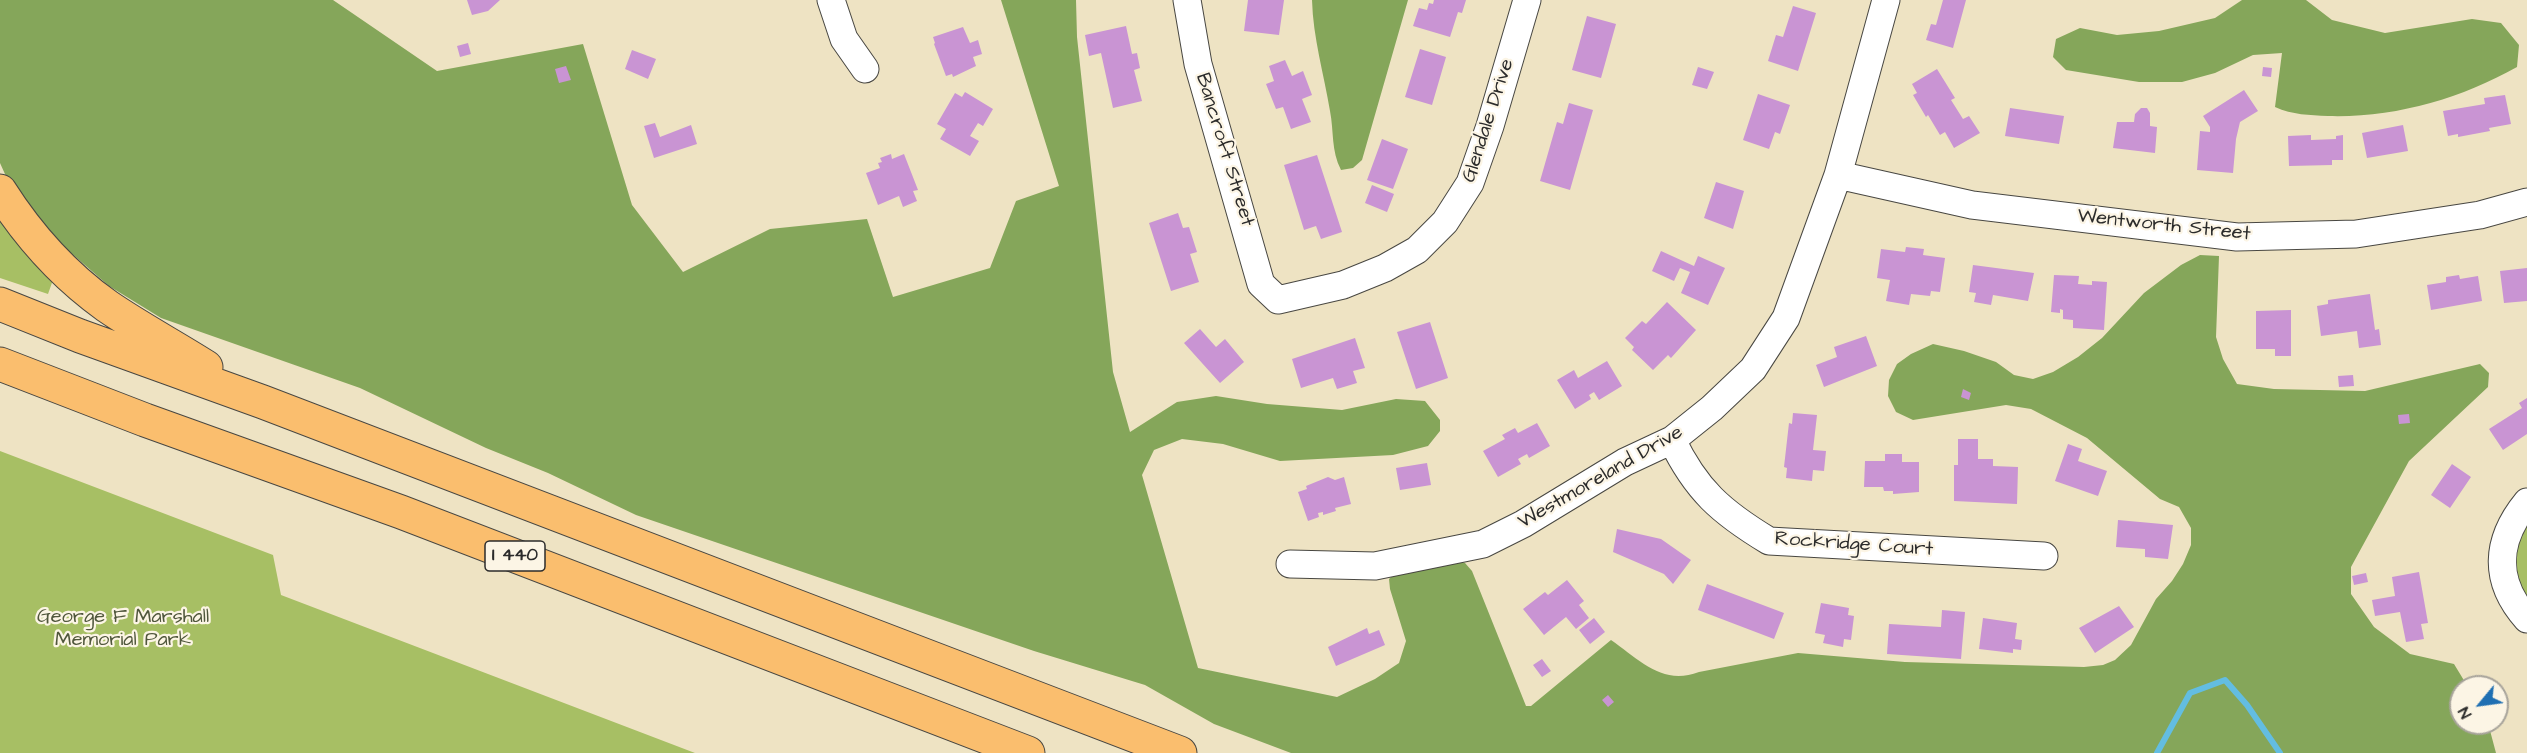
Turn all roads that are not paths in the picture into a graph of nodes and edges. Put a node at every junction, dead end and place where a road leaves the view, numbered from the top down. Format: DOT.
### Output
graph roads {
  1 [pos="831,0"];
  2 [pos="1187,0"];
  3 [pos="1527,0"];
  4 [pos="1886,0"];
  5 [pos="866,69"];
  6 [pos="1838,175"];
  7 [pos="0,191"];
  8 [pos="2527,202"];
  9 [pos="1273,295"];
  10 [pos="0,304"];
  11 [pos="0,364"];
  12 [pos="263,402"];
  13 [pos="1672,440"];
  14 [pos="2527,502"];
  15 [pos="2044,556"];
  16 [pos="1290,564"];
  17 [pos="2527,619"];
  18 [pos="1028,753"];
  19 [pos="1180,753"];
  1 -- 5 [label="street"];
  2 -- 9 [label="street, Bancroft Street"];
  3 -- 9 [label="street, Glendale Drive"];
  4 -- 6 [label="street, Westmoreland Drive"];
  6 -- 8 [label="street, Wentworth Street"];
  6 -- 13 [label="street, Westmoreland Drive"];
  7 -- 12 [label="highway"];
  10 -- 12 [label="highway, I 440"];
  11 -- 18 [label="highway, I 440"];
  12 -- 19 [label="highway, I 440"];
  13 -- 15 [label="street, Rockridge Court"];
  13 -- 16 [label="street, Westmoreland Drive"];
  14 -- 17 [label="street"];
}
